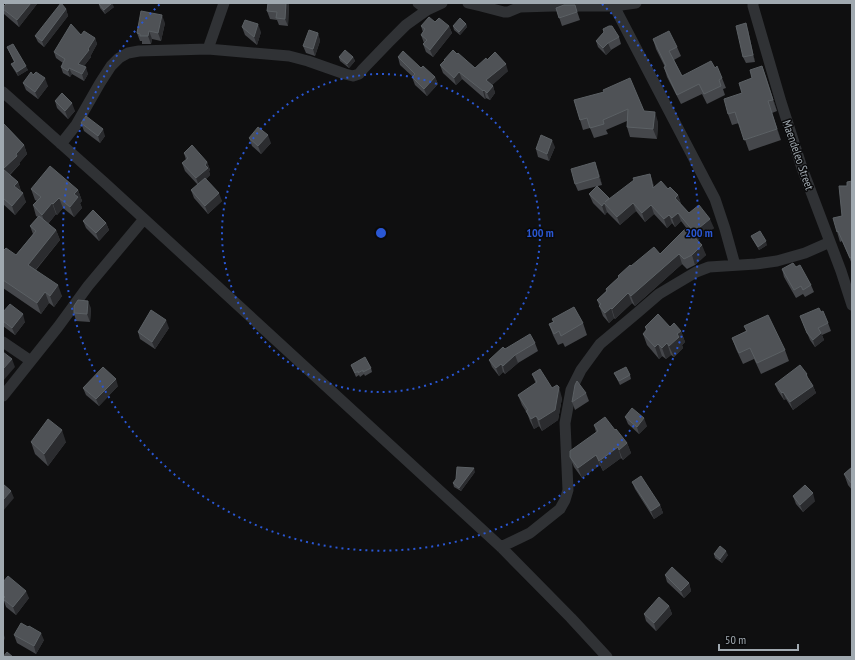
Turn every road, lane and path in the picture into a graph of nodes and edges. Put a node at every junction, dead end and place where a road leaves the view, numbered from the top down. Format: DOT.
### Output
graph roads {
  1 [pos="224,3"];
  2 [pos="418,3"];
  3 [pos="442,3"];
  4 [pos="468,3"];
  5 [pos="636,3"];
  6 [pos="753,3"];
  7 [pos="519,5"];
  8 [pos="614,6"];
  9 [pos="427,10"];
  10 [pos="208,49"];
  11 [pos="3,92"];
  12 [pos="60,144"];
  13 [pos="144,219"];
  14 [pos="830,242"];
  15 [pos="735,265"];
  16 [pos="852,305"];
  17 [pos="3,342"];
  18 [pos="31,361"];
  19 [pos="3,396"];
  20 [pos="501,547"];
  21 [pos="607,657"];
  1 -- 10 [label="street"];
  2 -- 9 [label="street"];
  3 -- 9 [label="street"];
  4 -- 7 [label="street"];
  5 -- 8 [label="street"];
  6 -- 14 [label="street, Maendeleo Street"];
  7 -- 8 [label="street"];
  8 -- 15 [label="street"];
  9 -- 10 [label="street"];
  10 -- 12 [label="street"];
  11 -- 12 [label="street"];
  12 -- 13 [label="street"];
  13 -- 18 [label="street"];
  13 -- 20 [label="street"];
  14 -- 15 [label="street"];
  14 -- 16 [label="street, Maendeleo Street"];
  15 -- 20 [label="street"];
  17 -- 18 [label="street"];
  18 -- 19 [label="street"];
  20 -- 21 [label="street"];
}
